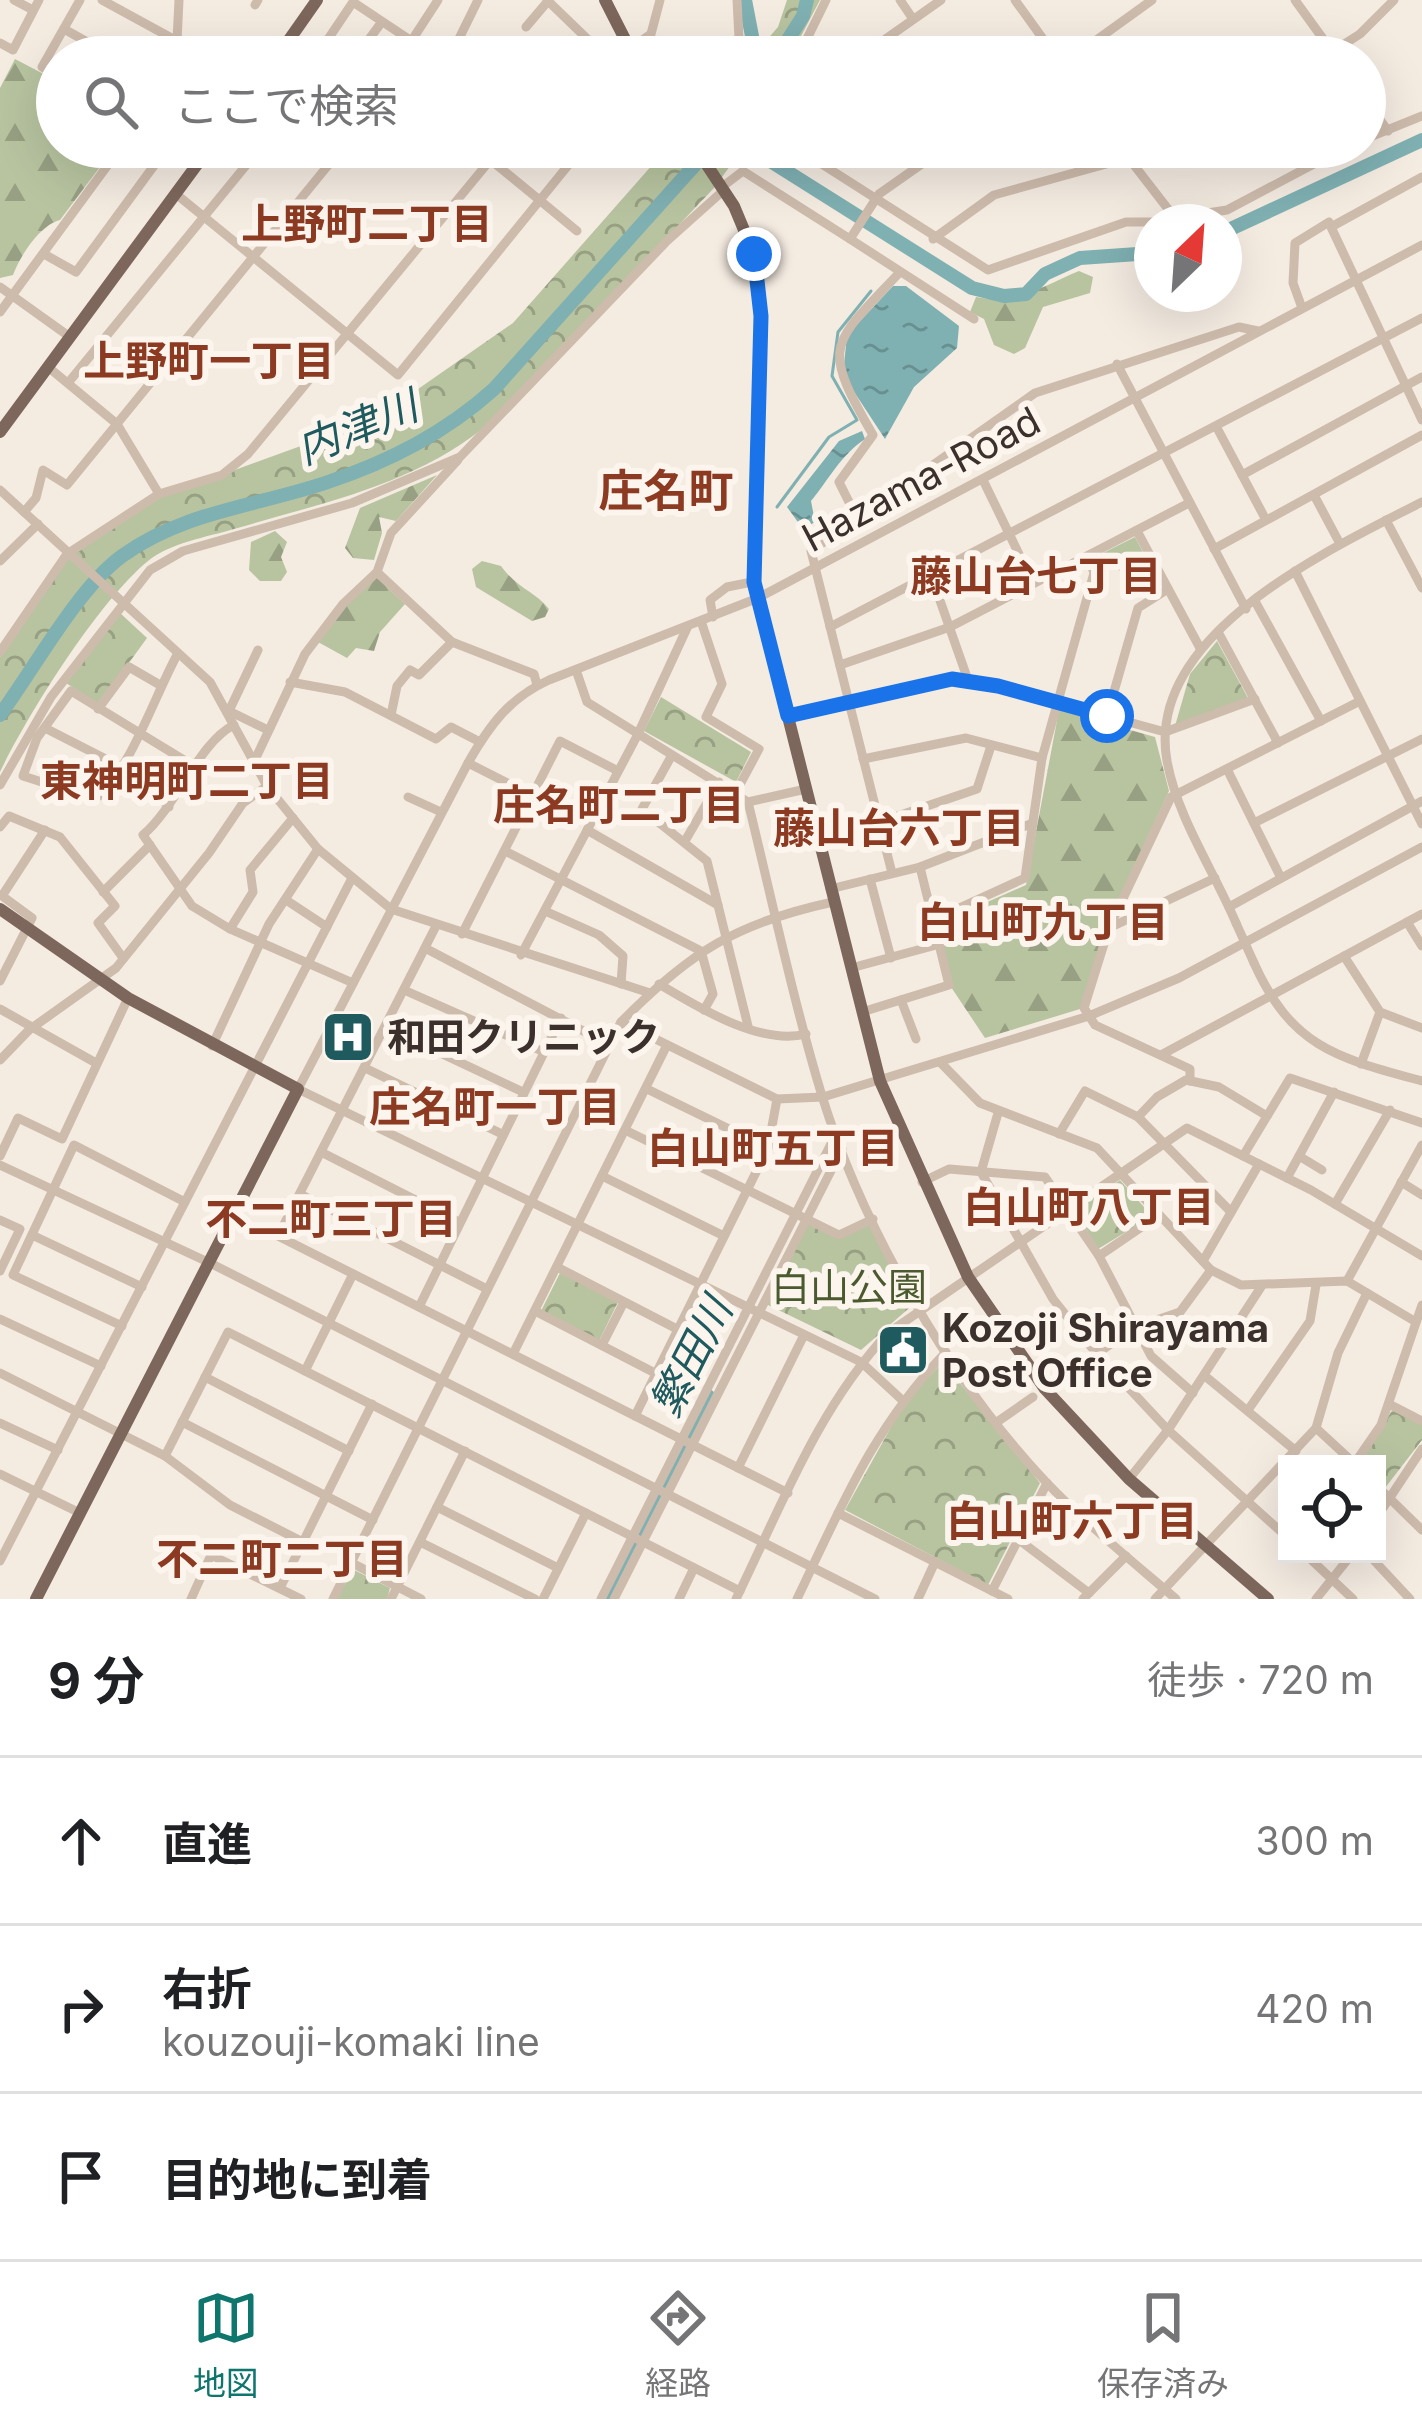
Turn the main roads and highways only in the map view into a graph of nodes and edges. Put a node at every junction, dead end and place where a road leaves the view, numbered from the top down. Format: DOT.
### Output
graph roads {
  1 [pos="317,0"];
  2 [pos="605,0"];
  3 [pos="293,36"];
  4 [pos="623,36"];
  5 [pos="195,168"];
  6 [pos="709,168"];
  7 [pos="0,432"];
  8 [pos="0,909"];
  9 [pos="36,1599"];
  10 [pos="1268,1599"];
  1 -- 3 [label="main road"];
  2 -- 4 [label="main road"];
  5 -- 7 [label="main road"];
  6 -- 10 [label="main road"];
  8 -- 9 [label="main road"];
}
